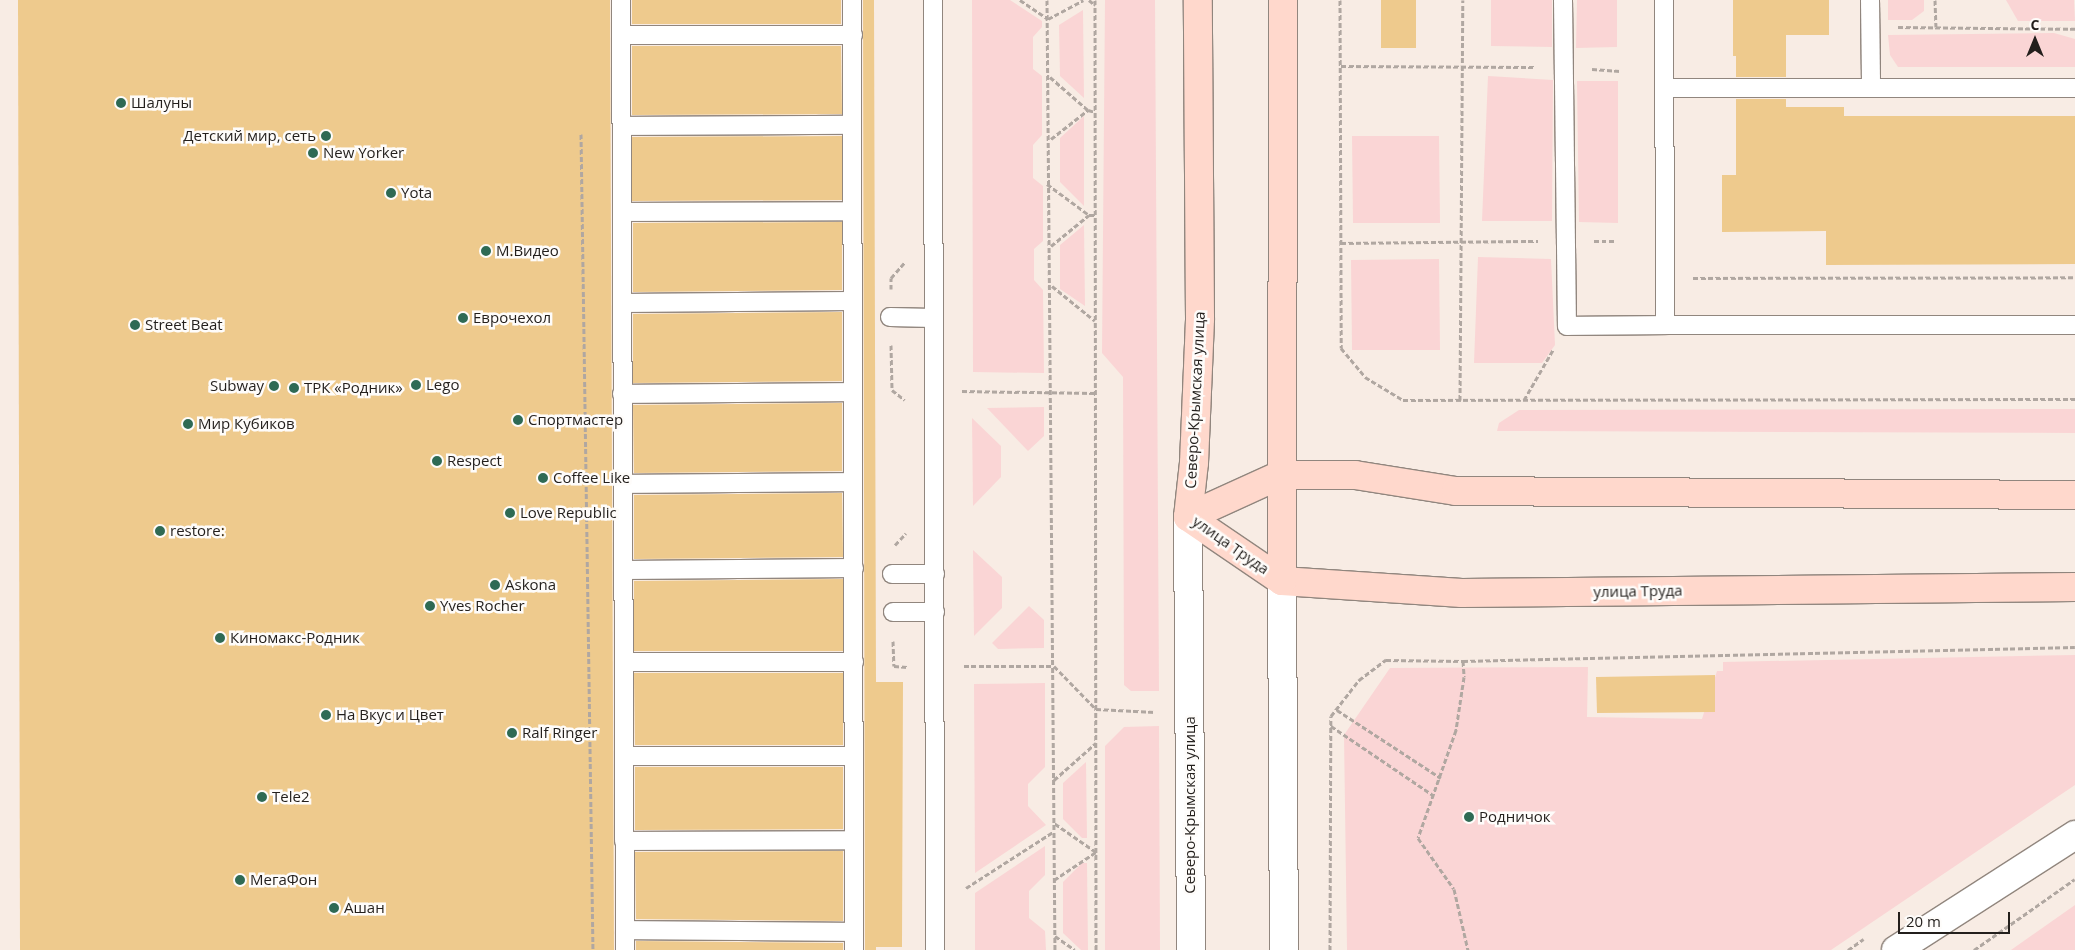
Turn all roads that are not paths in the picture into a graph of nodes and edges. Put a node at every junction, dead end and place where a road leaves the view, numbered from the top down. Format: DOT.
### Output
graph roads {
  1 [pos="622,0"];
  2 [pos="852,0"];
  3 [pos="933,0"];
  4 [pos="1198,0"];
  5 [pos="1283,0"];
  6 [pos="1563,0"];
  7 [pos="1664,0"];
  8 [pos="1870,0"];
  9 [pos="622,34"];
  10 [pos="853,34"];
  11 [pos="1665,88"];
  12 [pos="1870,88"];
  13 [pos="2075,88"];
  14 [pos="852,125"];
  15 [pos="623,126"];
  16 [pos="622,212"];
  17 [pos="852,212"];
  18 [pos="850,302"];
  19 [pos="623,303"];
  20 [pos="890,317"];
  21 [pos="934,318"];
  22 [pos="1665,325"];
  23 [pos="2075,325"];
  24 [pos="852,392"];
  25 [pos="622,394"];
  26 [pos="1280,475"];
  27 [pos="853,482"];
  28 [pos="623,484"];
  29 [pos="2075,495"];
  30 [pos="1188,517"];
  31 [pos="854,568"];
  32 [pos="624,570"];
  33 [pos="892,574"];
  34 [pos="934,574"];
  35 [pos="1282,581"];
  36 [pos="2075,587"];
  37 [pos="893,612"];
  38 [pos="934,612"];
  39 [pos="625,662"];
  40 [pos="854,662"];
  41 [pos="625,756"];
  42 [pos="854,756"];
  43 [pos="2075,835"];
  44 [pos="854,840"];
  45 [pos="624,841"];
  46 [pos="626,930"];
  47 [pos="854,932"];
  48 [pos="626,950"];
  49 [pos="854,950"];
  50 [pos="935,950"];
  51 [pos="1191,950"];
  52 [pos="1284,950"];
  53 [pos="1896,950"];
  1 -- 9 [label="lane"];
  2 -- 10 [label="lane"];
  3 -- 21 [label="lane"];
  4 -- 30 [label="main road, Северо-Крымская улица"];
  5 -- 26 [label="main road"];
  6 -- 22 [label="lane"];
  7 -- 11 [label="lane"];
  8 -- 12 [label="lane"];
  9 -- 10 [label="lane"];
  9 -- 15 [label="lane"];
  10 -- 14 [label="lane"];
  11 -- 12 [label="lane"];
  11 -- 22 [label="lane"];
  12 -- 13 [label="lane"];
  14 -- 15 [label="lane"];
  14 -- 17 [label="lane"];
  15 -- 16 [label="lane"];
  16 -- 17 [label="lane"];
  16 -- 19 [label="lane"];
  17 -- 18 [label="lane"];
  18 -- 19 [label="lane"];
  18 -- 24 [label="lane"];
  19 -- 25 [label="lane"];
  20 -- 21 [label="lane"];
  21 -- 34 [label="lane"];
  22 -- 23 [label="lane"];
  24 -- 25 [label="lane"];
  24 -- 27 [label="lane"];
  25 -- 28 [label="lane"];
  26 -- 29 [label="main road, улица Труда"];
  26 -- 30 [label="main road, улица Труда"];
  26 -- 35 [label="main road"];
  27 -- 28 [label="lane"];
  27 -- 31 [label="lane"];
  28 -- 32 [label="lane"];
  30 -- 35 [label="main road, улица Труда"];
  30 -- 51 [label="street, Северо-Крымская улица"];
  31 -- 32 [label="lane"];
  31 -- 40 [label="lane"];
  32 -- 39 [label="lane"];
  33 -- 34 [label="lane"];
  34 -- 38 [label="lane"];
  35 -- 36 [label="main road, улица Труда"];
  35 -- 52 [label="street"];
  37 -- 38 [label="lane"];
  38 -- 50 [label="lane"];
  39 -- 40 [label="lane"];
  39 -- 41 [label="lane"];
  40 -- 42 [label="lane"];
  41 -- 42 [label="lane"];
  41 -- 45 [label="lane"];
  42 -- 44 [label="lane"];
  43 -- 53 [label="street"];
  44 -- 45 [label="lane"];
  44 -- 47 [label="lane"];
  45 -- 46 [label="lane"];
  46 -- 47 [label="lane"];
  46 -- 48 [label="lane"];
  47 -- 49 [label="lane"];
}
